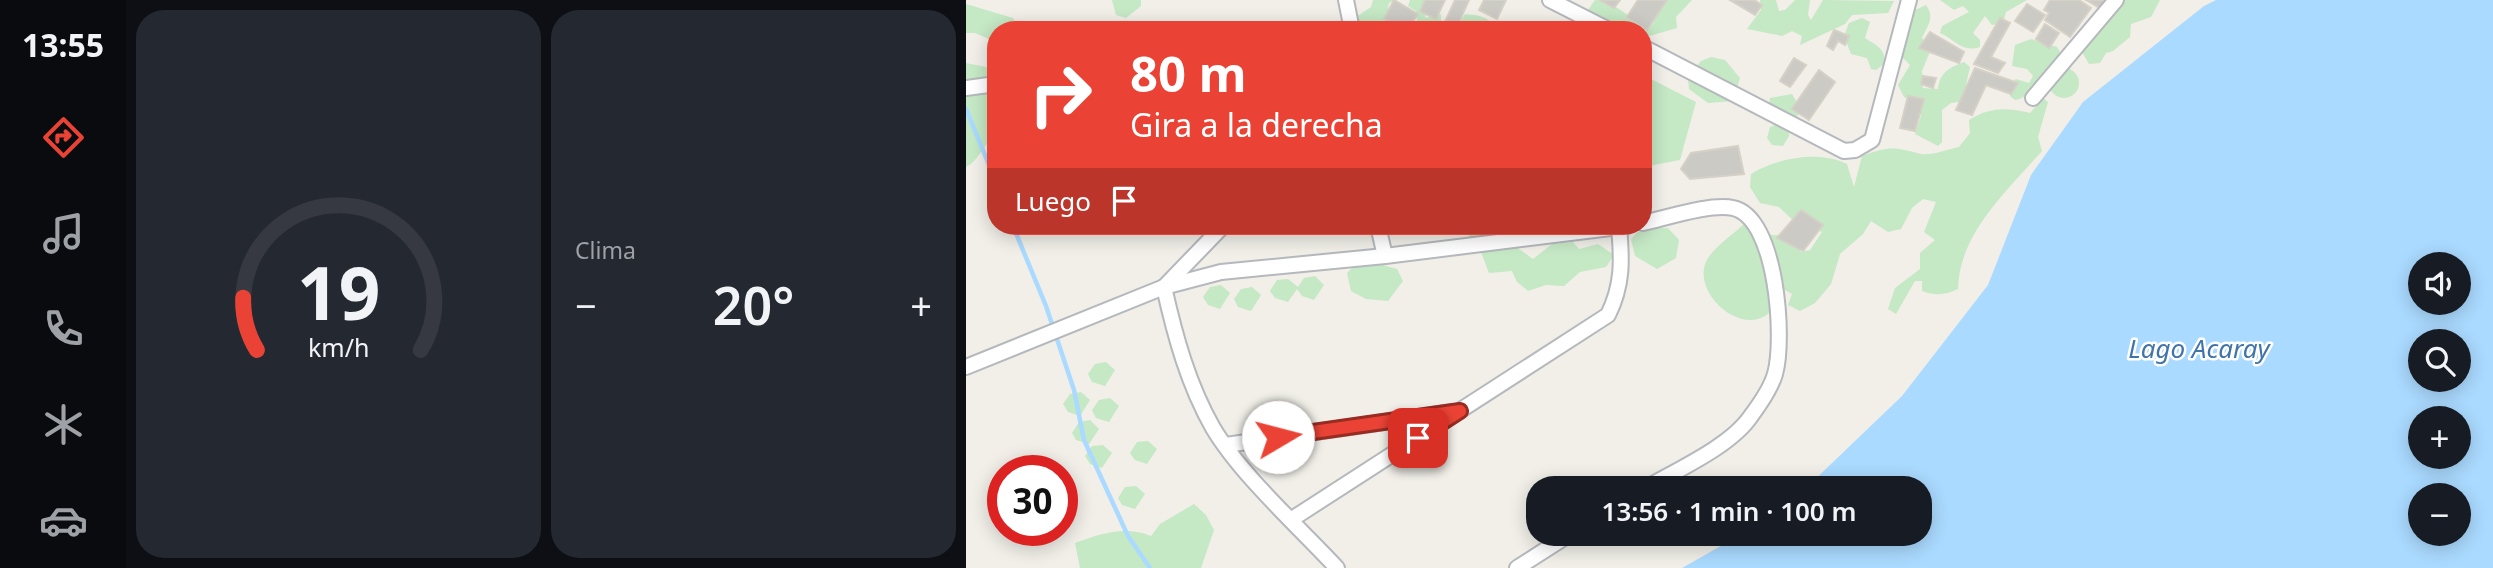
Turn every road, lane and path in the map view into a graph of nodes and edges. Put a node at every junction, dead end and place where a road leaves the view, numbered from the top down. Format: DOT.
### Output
graph roads {
  1 [pos="1346,0"];
  2 [pos="1550,0"];
  3 [pos="1909,0"];
  4 [pos="2116,0"];
  5 [pos="1350,21"];
  6 [pos="1591,21"];
  7 [pos="1652,52"];
  8 [pos="2033,98"];
  9 [pos="1652,221"];
  10 [pos="1214,235"];
  11 [pos="1380,235"];
  12 [pos="1557,235"];
  13 [pos="1623,235"];
  14 [pos="1385,256"];
  15 [pos="1164,287"];
  16 [pos="966,367"];
  17 [pos="1460,411"];
  18 [pos="1226,445"];
  19 [pos="1666,476"];
  20 [pos="1292,519"];
  21 [pos="1551,546"];
  22 [pos="1337,568"];
  23 [pos="1517,568"];
  1 -- 5 [label="street"];
  2 -- 6 [label="street"];
  3 -- 7 [label="street"];
  4 -- 8 [label="street"];
  9 -- 19 [label="street"];
  10 -- 15 [label="street"];
  11 -- 14 [label="street"];
  12 -- 14 [label="street"];
  13 -- 17 [label="street"];
  14 -- 15 [label="street"];
  15 -- 16 [label="street"];
  15 -- 18 [label="street"];
  17 -- 18 [label="street"];
  17 -- 20 [label="street"];
  18 -- 20 [label="street"];
  20 -- 22 [label="street"];
  21 -- 23 [label="street"];
}
